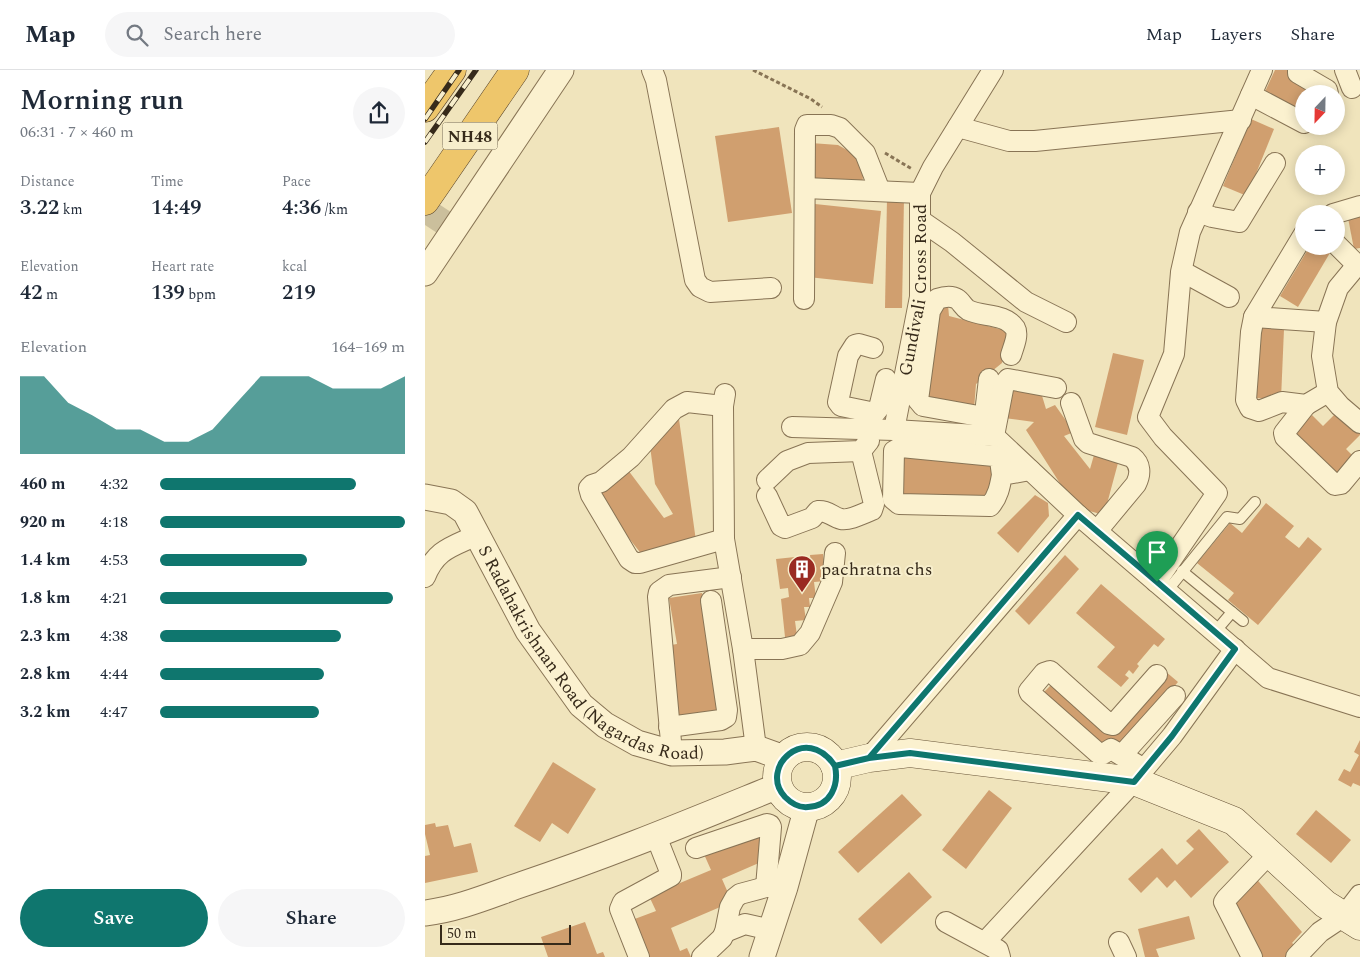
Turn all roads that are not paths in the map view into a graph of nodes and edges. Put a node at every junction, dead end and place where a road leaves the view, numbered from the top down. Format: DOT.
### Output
graph roads {
  1 [pos="452,70"];
  2 [pos="515,70"];
  3 [pos="561,70"];
  4 [pos="652,70"];
  5 [pos="993,70"];
  6 [pos="1262,70"];
  7 [pos="1298,70"];
  8 [pos="1318,85"];
  9 [pos="1251,95"];
  10 [pos="425,108"];
  11 [pos="1295,118"];
  12 [pos="1241,120"];
  13 [pos="958,127"];
  14 [pos="1275,163"];
  15 [pos="805,188"];
  16 [pos="880,191"];
  17 [pos="920,193"];
  18 [pos="425,201"];
  19 [pos="1360,206"];
  20 [pos="1345,210"];
  21 [pos="1205,214"];
  22 [pos="920,220"];
  23 [pos="1295,249"];
  24 [pos="1345,253"];
  25 [pos="1358,265"];
  26 [pos="425,273"];
  27 [pos="1184,273"];
  28 [pos="771,288"];
  29 [pos="1229,297"];
  30 [pos="804,300"];
  31 [pos="1254,317"];
  32 [pos="1067,322"];
  33 [pos="1326,322"];
  34 [pos="873,348"];
  35 [pos="1011,355"];
  36 [pos="989,379"];
  37 [pos="893,384"];
  38 [pos="1056,388"];
  39 [pos="1328,392"];
  40 [pos="1071,403"];
  41 [pos="1306,404"];
  42 [pos="849,408"];
  43 [pos="1360,423"];
  44 [pos="847,429"];
  45 [pos="987,429"];
  46 [pos="886,430"];
  47 [pos="1017,448"];
  48 [pos="861,451"];
  49 [pos="801,456"];
  50 [pos="1360,461"];
  51 [pos="1035,472"];
  52 [pos="1002,475"];
  53 [pos="425,497"];
  54 [pos="1255,502"];
  55 [pos="1078,515"];
  56 [pos="1097,531"];
  57 [pos="477,535"];
  58 [pos="724,539"];
  59 [pos="835,553"];
  60 [pos="1182,572"];
  61 [pos="425,577"];
  62 [pos="731,577"];
  63 [pos="1162,586"];
  64 [pos="711,600"];
  65 [pos="1232,612"];
  66 [pos="1243,621"];
  67 [pos="1215,632"];
  68 [pos="743,648"];
  69 [pos="1235,649"];
  70 [pos="1157,676"];
  71 [pos="1175,696"];
  72 [pos="1360,707"];
  73 [pos="669,727"];
  74 [pos="756,748"];
  75 [pos="672,753"];
  76 [pos="1122,755"];
  77 [pos="784,758"];
  78 [pos="869,758"];
  79 [pos="835,766"];
  80 [pos="1139,775"];
  81 [pos="778,786"];
  82 [pos="807,808"];
  83 [pos="689,822"];
  84 [pos="656,836"];
  85 [pos="1270,853"];
  86 [pos="776,887"];
  87 [pos="1355,912"];
  88 [pos="425,913"];
  89 [pos="946,922"];
  90 [pos="771,930"];
  91 [pos="725,932"];
  92 [pos="985,942"];
  93 [pos="639,957"];
  94 [pos="702,957"];
  95 [pos="762,957"];
  96 [pos="1000,957"];
  97 [pos="1252,957"];
  98 [pos="1296,957"];
  1 -- 10 [label="highway, NH48"];
  2 -- 18 [label="highway, NH48"];
  3 -- 26 [label="street"];
  4 -- 28 [label="street"];
  5 -- 13 [label="street, Gundivali Cross Road"];
  6 -- 9 [label="street"];
  7 -- 8 [label="street"];
  9 -- 11 [label="street"];
  9 -- 12 [label="street"];
  12 -- 13 [label="street"];
  12 -- 21 [label="street"];
  13 -- 17 [label="street, Gundivali Cross Road"];
  14 -- 21 [label="street"];
  15 -- 16 [label="street"];
  15 -- 16 [label="street"];
  15 -- 30 [label="street"];
  16 -- 17 [label="street"];
  17 -- 22 [label="street, Gundivali Cross Road"];
  19 -- 20 [label="street"];
  21 -- 27 [label="street"];
  22 -- 32 [label="street"];
  22 -- 37 [label="street, Gundivali Cross Road"];
  23 -- 31 [label="street"];
  24 -- 25 [label="street"];
  25 -- 33 [label="street"];
  27 -- 29 [label="street"];
  27 -- 63 [label="street"];
  31 -- 33 [label="street"];
  31 -- 41 [label="street"];
  33 -- 39 [label="street"];
  34 -- 42 [label="street"];
  35 -- 45 [label="street"];
  36 -- 45 [label="street"];
  37 -- 42 [label="street"];
  37 -- 46 [label="street, Gundivali Cross Road"];
  38 -- 45 [label="street"];
  39 -- 41 [label="street"];
  39 -- 43 [label="street"];
  40 -- 56 [label="street"];
  41 -- 50 [label="street"];
  42 -- 44 [label="street"];
  44 -- 46 [label="street"];
  44 -- 49 [label="street"];
  45 -- 46 [label="street"];
  45 -- 51 [label="street"];
  46 -- 48 [label="street"];
  47 -- 51 [label="street"];
  48 -- 49 [label="street"];
  48 -- 49 [label="street"];
  51 -- 52 [label="street"];
  51 -- 55 [label="street"];
  52 -- 52 [label="street"];
  53 -- 57 [label="street, S Radahakrishnan Road (Nagardas Road)"];
  54 -- 60 [label="lane"];
  55 -- 56 [label="street"];
  55 -- 78 [label="street"];
  56 -- 63 [label="street"];
  57 -- 61 [label="street"];
  57 -- 75 [label="street, S Radahakrishnan Road (Nagardas Road)"];
  58 -- 58 [label="street"];
  58 -- 62 [label="street"];
  59 -- 68 [label="street"];
  60 -- 63 [label="lane"];
  60 -- 65 [label="lane"];
  62 -- 68 [label="street"];
  62 -- 73 [label="street"];
  63 -- 67 [label="street"];
  64 -- 73 [label="street"];
  65 -- 66 [label="lane"];
  65 -- 67 [label="lane"];
  67 -- 69 [label="street"];
  68 -- 74 [label="street"];
  69 -- 72 [label="street"];
  69 -- 80 [label="street"];
  70 -- 76 [label="street"];
  71 -- 76 [label="street"];
  73 -- 75 [label="street"];
  74 -- 75 [label="street, S Radahakrishnan Road (Nagardas Road)"];
  74 -- 77 [label="street, S Radahakrishnan Road (Nagardas Road)"];
  76 -- 80 [label="street"];
  77 -- 79 [label="main road"];
  77 -- 81 [label="main road"];
  78 -- 79 [label="main road"];
  78 -- 80 [label="main road"];
  79 -- 82 [label="main road"];
  80 -- 85 [label="main road"];
  80 -- 92 [label="street"];
  81 -- 82 [label="main road"];
  81 -- 83 [label="street"];
  82 -- 86 [label="street"];
  83 -- 84 [label="street"];
  83 -- 86 [label="street"];
  84 -- 88 [label="street"];
  84 -- 93 [label="street"];
  85 -- 87 [label="main road"];
  85 -- 97 [label="street"];
  86 -- 90 [label="street"];
  86 -- 91 [label="street"];
  87 -- 98 [label="street"];
  89 -- 92 [label="street"];
  90 -- 91 [label="street"];
  90 -- 95 [label="street"];
  91 -- 94 [label="street"];
  92 -- 96 [label="street"];
}
